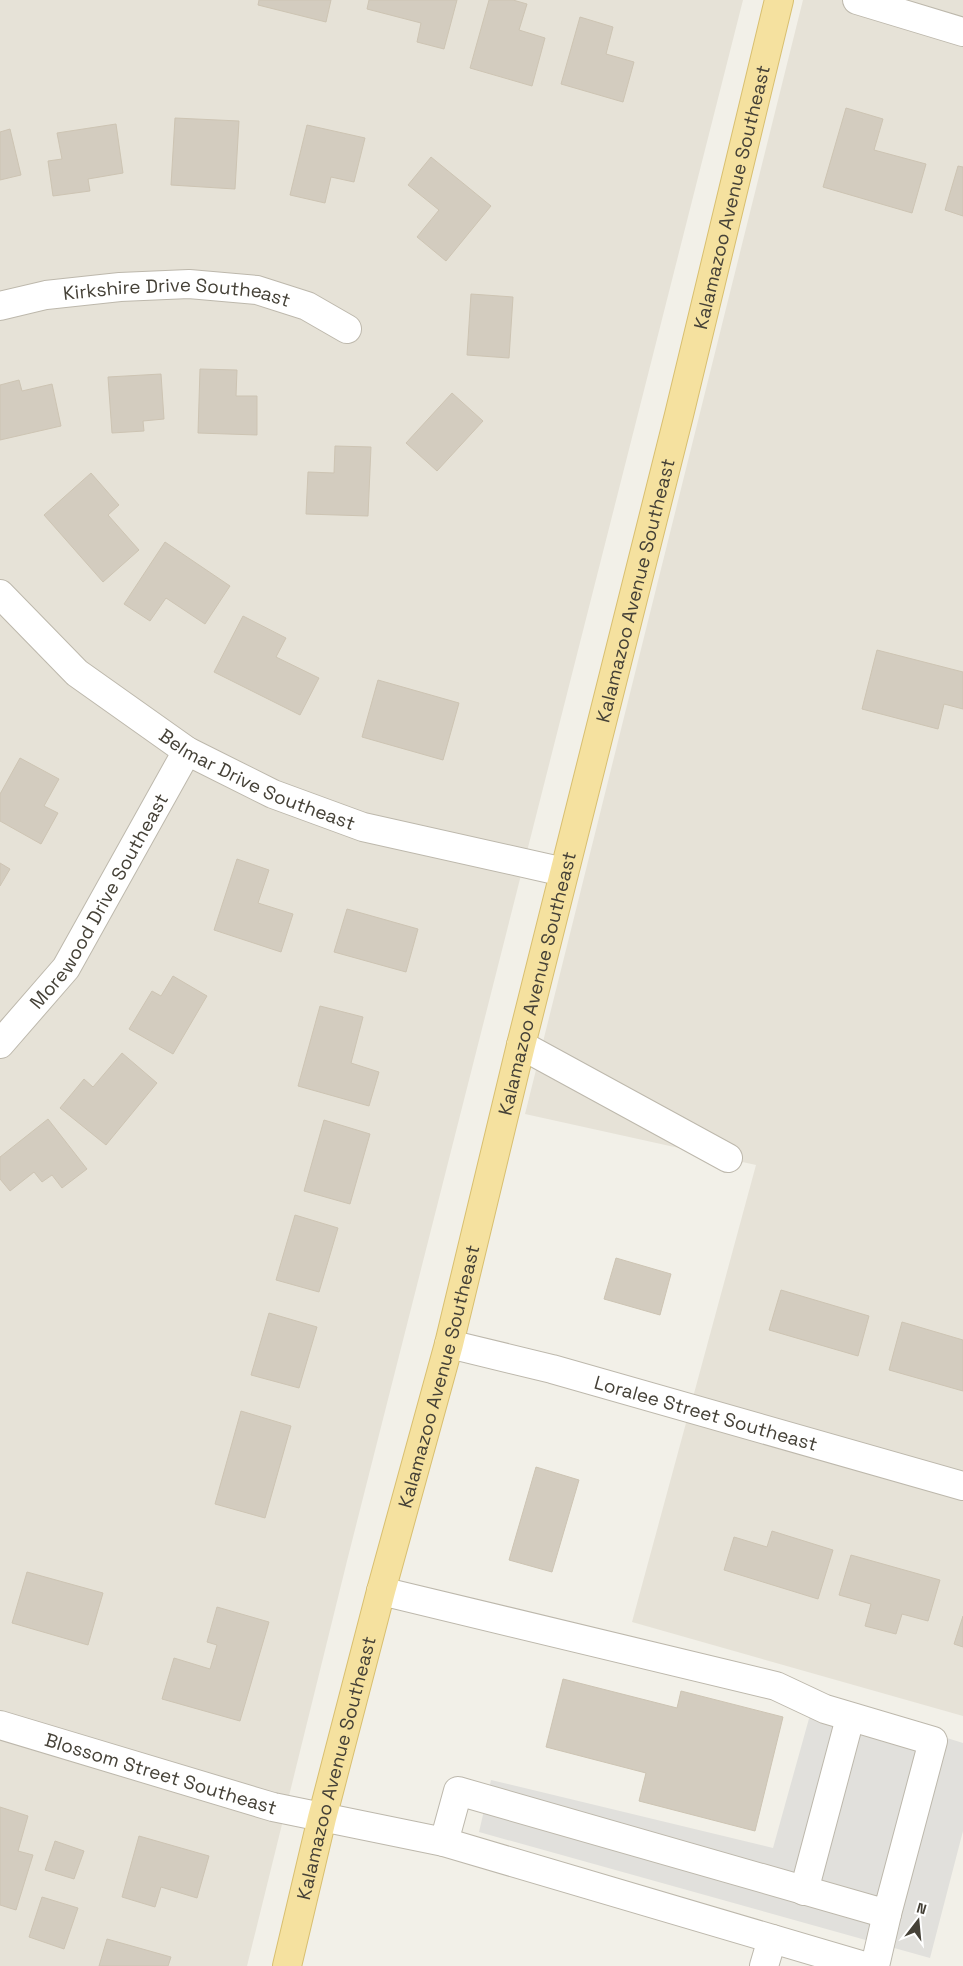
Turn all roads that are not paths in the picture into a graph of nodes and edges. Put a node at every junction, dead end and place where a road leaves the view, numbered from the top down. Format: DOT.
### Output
graph roads {
  1 [pos="778,0"];
  2 [pos="857,0"];
  3 [pos="963,32"];
  4 [pos="0,306"];
  5 [pos="347,330"];
  6 [pos="0,594"];
  7 [pos="187,751"];
  8 [pos="564,872"];
  9 [pos="0,1044"];
  10 [pos="520,1045"];
  11 [pos="728,1158"];
  12 [pos="449,1344"];
  13 [pos="963,1486"];
  14 [pos="381,1591"];
  15 [pos="850,1718"];
  16 [pos="0,1725"];
  17 [pos="322,1818"];
  18 [pos="444,1842"];
  19 [pos="804,1890"];
  20 [pos="887,1914"];
  21 [pos="772,1939"];
  22 [pos="859,1965"];
  23 [pos="287,1966"];
  24 [pos="764,1966"];
  1 -- 8 [label="main road, Kalamazoo Avenue Southeast"];
  2 -- 3 [label="street"];
  4 -- 5 [label="street, Kirkshire Drive Southeast"];
  6 -- 7 [label="street, Belmar Drive Southeast"];
  7 -- 8 [label="street, Belmar Drive Southeast"];
  7 -- 9 [label="street, Morewood Drive Southeast"];
  8 -- 10 [label="main road, Kalamazoo Avenue Southeast"];
  10 -- 11 [label="street"];
  10 -- 12 [label="main road, Kalamazoo Avenue Southeast"];
  12 -- 13 [label="street, Loralee Street Southeast"];
  12 -- 14 [label="main road, Kalamazoo Avenue Southeast"];
  14 -- 15 [label="street"];
  14 -- 17 [label="main road, Kalamazoo Avenue Southeast"];
  15 -- 19 [label="street"];
  15 -- 20 [label="street"];
  16 -- 17 [label="street, Blossom Street Southeast"];
  17 -- 18 [label="street, Blossom Street Southeast"];
  17 -- 23 [label="main road, Kalamazoo Avenue Southeast"];
  18 -- 19 [label="street"];
  18 -- 21 [label="street, Blossom Street Southeast"];
  19 -- 20 [label="street"];
  20 -- 22 [label="street"];
  21 -- 22 [label="street, Blossom Street Southeast"];
  21 -- 24 [label="street"];
}
